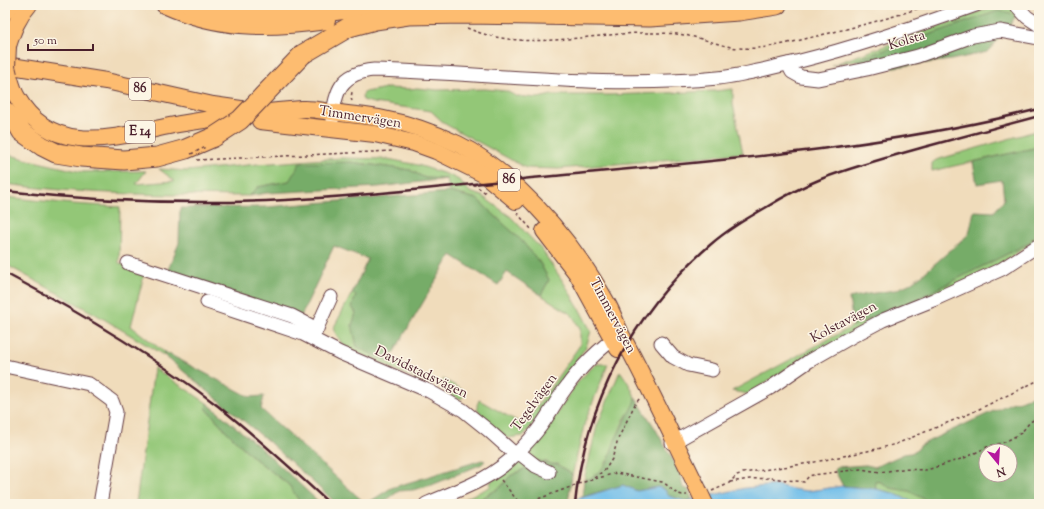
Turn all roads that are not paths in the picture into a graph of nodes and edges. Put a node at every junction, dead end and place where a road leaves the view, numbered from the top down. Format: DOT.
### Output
graph roads {
  1 [pos="9,5"];
  2 [pos="19,5"];
  3 [pos="29,5"];
  4 [pos="164,5"];
  5 [pos="191,5"];
  6 [pos="382,5"];
  7 [pos="531,5"];
  8 [pos="652,5"];
  9 [pos="777,5"];
  10 [pos="976,5"];
  11 [pos="1016,5"];
  12 [pos="5,10"];
  13 [pos="464,20"];
  14 [pos="1039,25"];
  15 [pos="5,27"];
  16 [pos="1039,38"];
  17 [pos="788,64"];
  18 [pos="7,70"];
  19 [pos="5,92"];
  20 [pos="301,109"];
  21 [pos="333,112"];
  22 [pos="11,118"];
  23 [pos="331,128"];
  24 [pos="89,147"];
  25 [pos="1039,245"];
  26 [pos="128,263"];
  27 [pos="331,297"];
  28 [pos="207,302"];
  29 [pos="311,334"];
  30 [pos="617,336"];
  31 [pos="660,343"];
  32 [pos="5,366"];
  33 [pos="712,370"];
  34 [pos="674,442"];
  35 [pos="517,454"];
  36 [pos="549,472"];
  37 [pos="701,495"];
  38 [pos="100,504"];
  39 [pos="426,504"];
  1 -- 12 [label="highway"];
  2 -- 15 [label="main road"];
  3 -- 18 [label="main road, E 14, bridge"];
  4 -- 13 [label="main road, E 14"];
  5 -- 6 [label="highway"];
  7 -- 8 [label="highway"];
  9 -- 13 [label="highway, E 14"];
  10 -- 17 [label="street"];
  11 -- 14 [label="street"];
  13 -- 22 [label="highway, E 14, bridge"];
  16 -- 17 [label="street, Kolsta"];
  17 -- 21 [label="street"];
  18 -- 20 [label="main road, 86"];
  18 -- 20 [label="main road, Timmervägen / E 14"];
  19 -- 24 [label="main road, Timmervägen / 86"];
  20 -- 21 [label="main road, Timmervägen / 86"];
  21 -- 23 [label="street"];
  21 -- 30 [label="main road, Timmervägen / 86"];
  22 -- 24 [label="main road, 86"];
  23 -- 24 [label="main road, Timmervägen / 86"];
  23 -- 30 [label="main road, Timmervägen / 86"];
  25 -- 34 [label="street, Kolstavägen"];
  26 -- 29 [label="street"];
  27 -- 29 [label="street"];
  28 -- 29 [label="street"];
  29 -- 35 [label="street, Davidstadsvägen"];
  30 -- 34 [label="main road, Timmervägen / 86"];
  30 -- 34 [label="main road, Timmervägen / 86"];
  30 -- 35 [label="street, Tegelvägen"];
  31 -- 33 [label="street"];
  32 -- 38 [label="street"];
  34 -- 37 [label="main road, Timmervägen / 86"];
  35 -- 36 [label="street, Davidstadsvägen"];
  35 -- 39 [label="street, Tegelvägen"];
}
